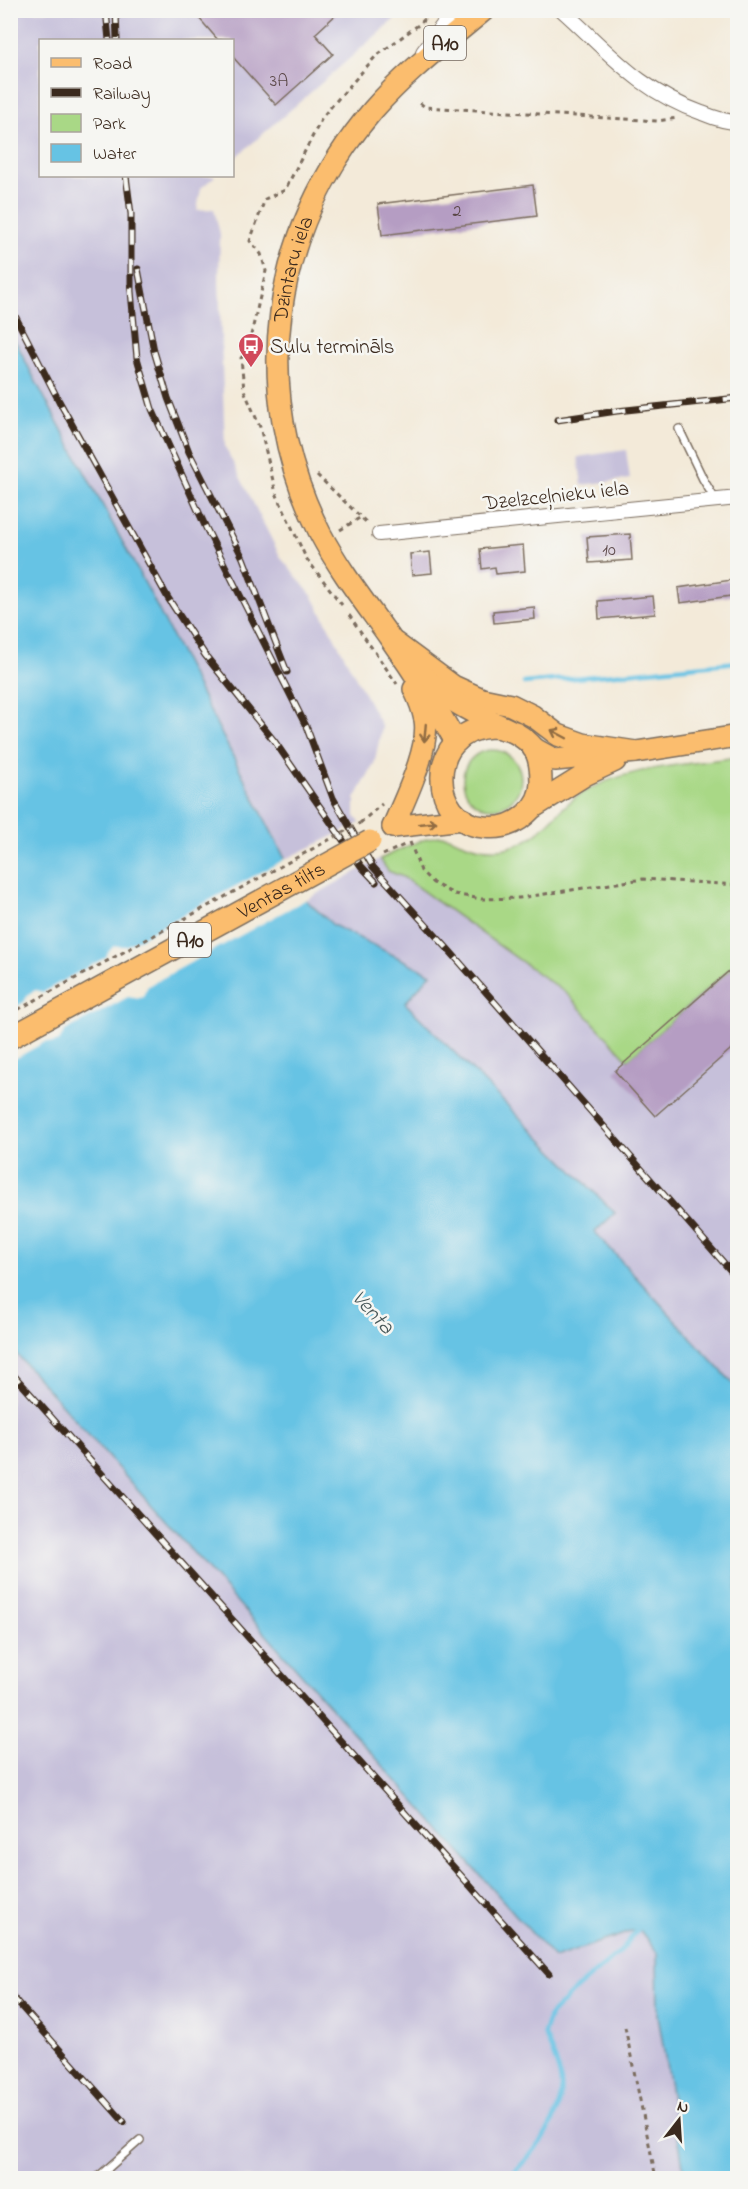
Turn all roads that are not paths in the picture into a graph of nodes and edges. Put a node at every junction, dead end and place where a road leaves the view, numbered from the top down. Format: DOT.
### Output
graph roads {
  1 [pos="454,10"];
  2 [pos="484,10"];
  3 [pos="561,10"];
  4 [pos="406,75"];
  5 [pos="738,122"];
  6 [pos="680,429"];
  7 [pos="738,498"];
  8 [pos="716,501"];
  9 [pos="379,534"];
  10 [pos="392,640"];
  11 [pos="515,732"];
  12 [pos="738,736"];
  13 [pos="456,742"];
  14 [pos="533,748"];
  15 [pos="636,752"];
  16 [pos="441,771"];
  17 [pos="532,808"];
  18 [pos="463,819"];
  19 [pos="393,827"];
  20 [pos="10,1038"];
  21 [pos="140,2140"];
  22 [pos="97,2178"];
  1 -- 4 [label="street"];
  2 -- 4 [label="main road, Dzintaru iela / A10"];
  3 -- 5 [label="street"];
  4 -- 10 [label="main road, Dzintaru iela / A10"];
  6 -- 8 [label="lane"];
  7 -- 8 [label="street, Dzelzceļnieku iela"];
  8 -- 9 [label="street, Dzelzceļnieku iela"];
  10 -- 11 [label="main road, A10"];
  10 -- 13 [label="main road, A10"];
  15 -- 10 [label="main road, one-way"];
  10 -- 19 [label="main road, one-way"];
  11 -- 13 [label="main road"];
  11 -- 14 [label="main road, A10"];
  12 -- 15 [label="main road"];
  13 -- 16 [label="main road, A10"];
  14 -- 15 [label="main road"];
  14 -- 17 [label="main road"];
  15 -- 17 [label="main road"];
  16 -- 18 [label="main road"];
  16 -- 19 [label="main road, A10"];
  17 -- 18 [label="main road, A10"];
  19 -- 18 [label="main road, A10, one-way"];
  19 -- 20 [label="main road, Ventas tilts / A10, bridge"];
  21 -- 22 [label="lane"];
}
